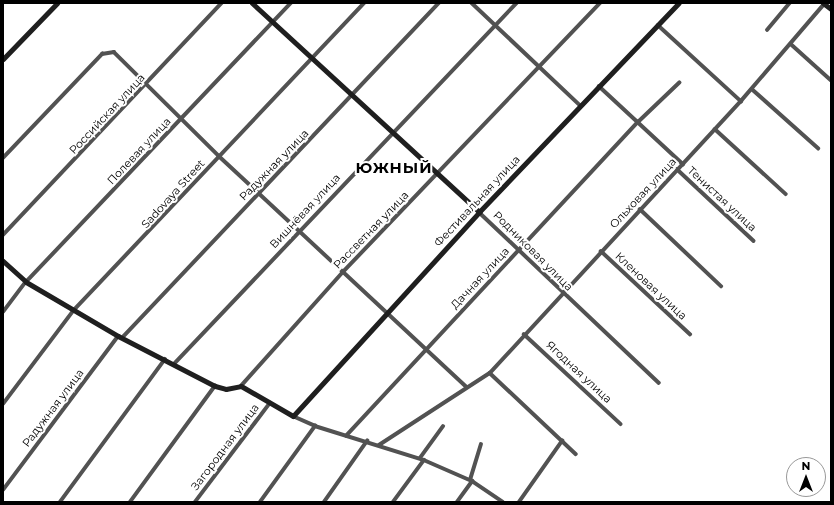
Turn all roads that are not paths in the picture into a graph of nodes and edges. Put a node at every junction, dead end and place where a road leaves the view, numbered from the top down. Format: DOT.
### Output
graph roads {
  1 [pos="57,3"];
  2 [pos="222,3"];
  3 [pos="252,3"];
  4 [pos="291,3"];
  5 [pos="364,3"];
  6 [pos="439,3"];
  7 [pos="472,3"];
  8 [pos="517,3"];
  9 [pos="600,3"];
  10 [pos="678,3"];
  11 [pos="790,3"];
  12 [pos="824,3"];
  13 [pos="831,9"];
  14 [pos="272,23"];
  15 [pos="658,25"];
  16 [pos="496,26"];
  17 [pos="767,30"];
  18 [pos="791,44"];
  19 [pos="312,57"];
  20 [pos="3,59"];
  21 [pos="539,67"];
  22 [pos="831,80"];
  23 [pos="679,83"];
  24 [pos="146,84"];
  25 [pos="598,86"];
  26 [pos="752,89"];
  27 [pos="352,96"];
  28 [pos="742,101"];
  29 [pos="580,105"];
  30 [pos="181,119"];
  31 [pos="638,122"];
  32 [pos="715,129"];
  33 [pos="392,132"];
  34 [pos="818,148"];
  35 [pos="219,156"];
  36 [pos="3,158"];
  37 [pos="682,164"];
  38 [pos="677,169"];
  39 [pos="436,174"];
  40 [pos="259,193"];
  41 [pos="786,194"];
  42 [pos="640,209"];
  43 [pos="479,212"];
  44 [pos="299,231"];
  45 [pos="3,236"];
  46 [pos="754,241"];
  47 [pos="519,250"];
  48 [pos="601,251"];
  49 [pos="3,261"];
  50 [pos="343,272"];
  51 [pos="26,282"];
  52 [pos="722,286"];
  53 [pos="562,293"];
  54 [pos="73,311"];
  55 [pos="3,312"];
  56 [pos="387,314"];
  57 [pos="524,334"];
  58 [pos="690,334"];
  59 [pos="120,337"];
  60 [pos="425,349"];
  61 [pos="165,359"];
  62 [pos="175,363"];
  63 [pos="490,373"];
  64 [pos="659,383"];
  65 [pos="214,386"];
  66 [pos="241,386"];
  67 [pos="466,386"];
  68 [pos="270,403"];
  69 [pos="3,404"];
  70 [pos="293,416"];
  71 [pos="621,424"];
  72 [pos="315,426"];
  73 [pos="443,426"];
  74 [pos="346,436"];
  75 [pos="367,441"];
  76 [pos="562,441"];
  77 [pos="379,445"];
  78 [pos="481,445"];
  79 [pos="576,454"];
  80 [pos="422,459"];
  81 [pos="471,481"];
  82 [pos="3,490"];
  83 [pos="60,502"];
  84 [pos="130,502"];
  85 [pos="196,502"];
  86 [pos="260,502"];
  87 [pos="324,502"];
  88 [pos="393,502"];
  89 [pos="457,502"];
  90 [pos="503,502"];
  91 [pos="519,502"];
  1 -- 20 [label="street"];
  2 -- 24 [label="street, Российская улица"];
  3 -- 14 [label="street, Родниковая улица"];
  4 -- 14 [label="street, Полевая улица"];
  5 -- 19 [label="street, Sadovaya Street"];
  6 -- 27 [label="street, Радужная улица"];
  7 -- 16 [label="street"];
  8 -- 16 [label="street, Вишнёвая улица"];
  9 -- 21 [label="street, Рассветная улица"];
  10 -- 15 [label="street, Фестивальная улица"];
  11 -- 17 [label="street"];
  12 -- 13 [label="street"];
  12 -- 18 [label="street, Ольховая улица"];
  14 -- 19 [label="street, Родниковая улица"];
  14 -- 30 [label="street, Полевая улица"];
  15 -- 25 [label="street, Фестивальная улица"];
  15 -- 28 [label="street"];
  16 -- 21 [label="street"];
  16 -- 33 [label="street, Вишнёвая улица"];
  18 -- 22 [label="street"];
  18 -- 26 [label="street, Ольховая улица"];
  19 -- 27 [label="street, Родниковая улица"];
  19 -- 35 [label="street, Sadovaya Street"];
  21 -- 29 [label="street"];
  21 -- 39 [label="street, Рассветная улица"];
  23 -- 31 [label="street, Дачная улица"];
  24 -- 30 [label="street"];
  24 -- 36 [label="street"];
  24 -- 45 [label="street, Российская улица"];
  25 -- 29 [label="street, Фестивальная улица"];
  25 -- 31 [label="street"];
  26 -- 28 [label="street, Ольховая улица"];
  26 -- 34 [label="street"];
  27 -- 33 [label="street, Родниковая улица"];
  27 -- 40 [label="street, Радужная улица"];
  28 -- 32 [label="street, Ольховая улица"];
  29 -- 43 [label="street, Фестивальная улица"];
  30 -- 35 [label="street"];
  30 -- 51 [label="street, Полевая улица"];
  31 -- 37 [label="street"];
  31 -- 47 [label="street, Дачная улица"];
  32 -- 37 [label="street, Ольховая улица"];
  32 -- 41 [label="street"];
  33 -- 39 [label="street, Родниковая улица"];
  33 -- 44 [label="street, Вишнёвая улица"];
  35 -- 40 [label="street"];
  35 -- 54 [label="street, Sadovaya Street"];
  37 -- 38 [label="street, Ольховая улица"];
  38 -- 42 [label="street, Ольховая улица"];
  38 -- 46 [label="street, Тенистая улица"];
  39 -- 43 [label="street, Родниковая улица"];
  39 -- 50 [label="street, Рассветная улица"];
  40 -- 44 [label="street"];
  40 -- 59 [label="street, Радужная улица"];
  42 -- 48 [label="street, Ольховая улица"];
  42 -- 52 [label="street"];
  43 -- 47 [label="street, Родниковая улица"];
  43 -- 56 [label="street, Фестивальная улица"];
  44 -- 50 [label="street"];
  44 -- 62 [label="street, Вишнёвая улица"];
  47 -- 53 [label="street, Родниковая улица"];
  47 -- 60 [label="street, Дачная улица"];
  48 -- 53 [label="street, Ольховая улица"];
  48 -- 58 [label="street, Кленовая улица"];
  49 -- 51 [label="street"];
  50 -- 56 [label="street"];
  50 -- 66 [label="street, Рассветная улица"];
  51 -- 54 [label="street"];
  51 -- 55 [label="street, Полевая улица"];
  53 -- 57 [label="street, Ольховая улица"];
  53 -- 64 [label="street, Родниковая улица"];
  54 -- 59 [label="street"];
  54 -- 69 [label="street, Sadovaya Street"];
  56 -- 60 [label="street"];
  56 -- 70 [label="street, Фестивальная улица"];
  57 -- 63 [label="street, Ольховая улица"];
  57 -- 71 [label="street, Ягодная улица"];
  59 -- 61 [label="street"];
  59 -- 82 [label="street, Радужная улица"];
  60 -- 67 [label="street"];
  60 -- 74 [label="street, Дачная улица"];
  61 -- 62 [label="street"];
  61 -- 83 [label="street"];
  62 -- 65 [label="street"];
  63 -- 67 [label="street, Ольховая улица"];
  63 -- 76 [label="street"];
  65 -- 66 [label="street"];
  65 -- 84 [label="street"];
  66 -- 68 [label="street"];
  67 -- 77 [label="street, Ольховая улица"];
  68 -- 70 [label="street"];
  68 -- 85 [label="street, Загородная улица"];
  70 -- 72 [label="street"];
  72 -- 74 [label="street"];
  72 -- 86 [label="street"];
  73 -- 80 [label="street"];
  74 -- 75 [label="street"];
  75 -- 77 [label="street"];
  75 -- 87 [label="street"];
  76 -- 79 [label="street"];
  76 -- 91 [label="street"];
  77 -- 80 [label="street"];
  78 -- 81 [label="street"];
  80 -- 81 [label="street"];
  80 -- 88 [label="street"];
  81 -- 89 [label="street"];
  81 -- 90 [label="street"];
}
